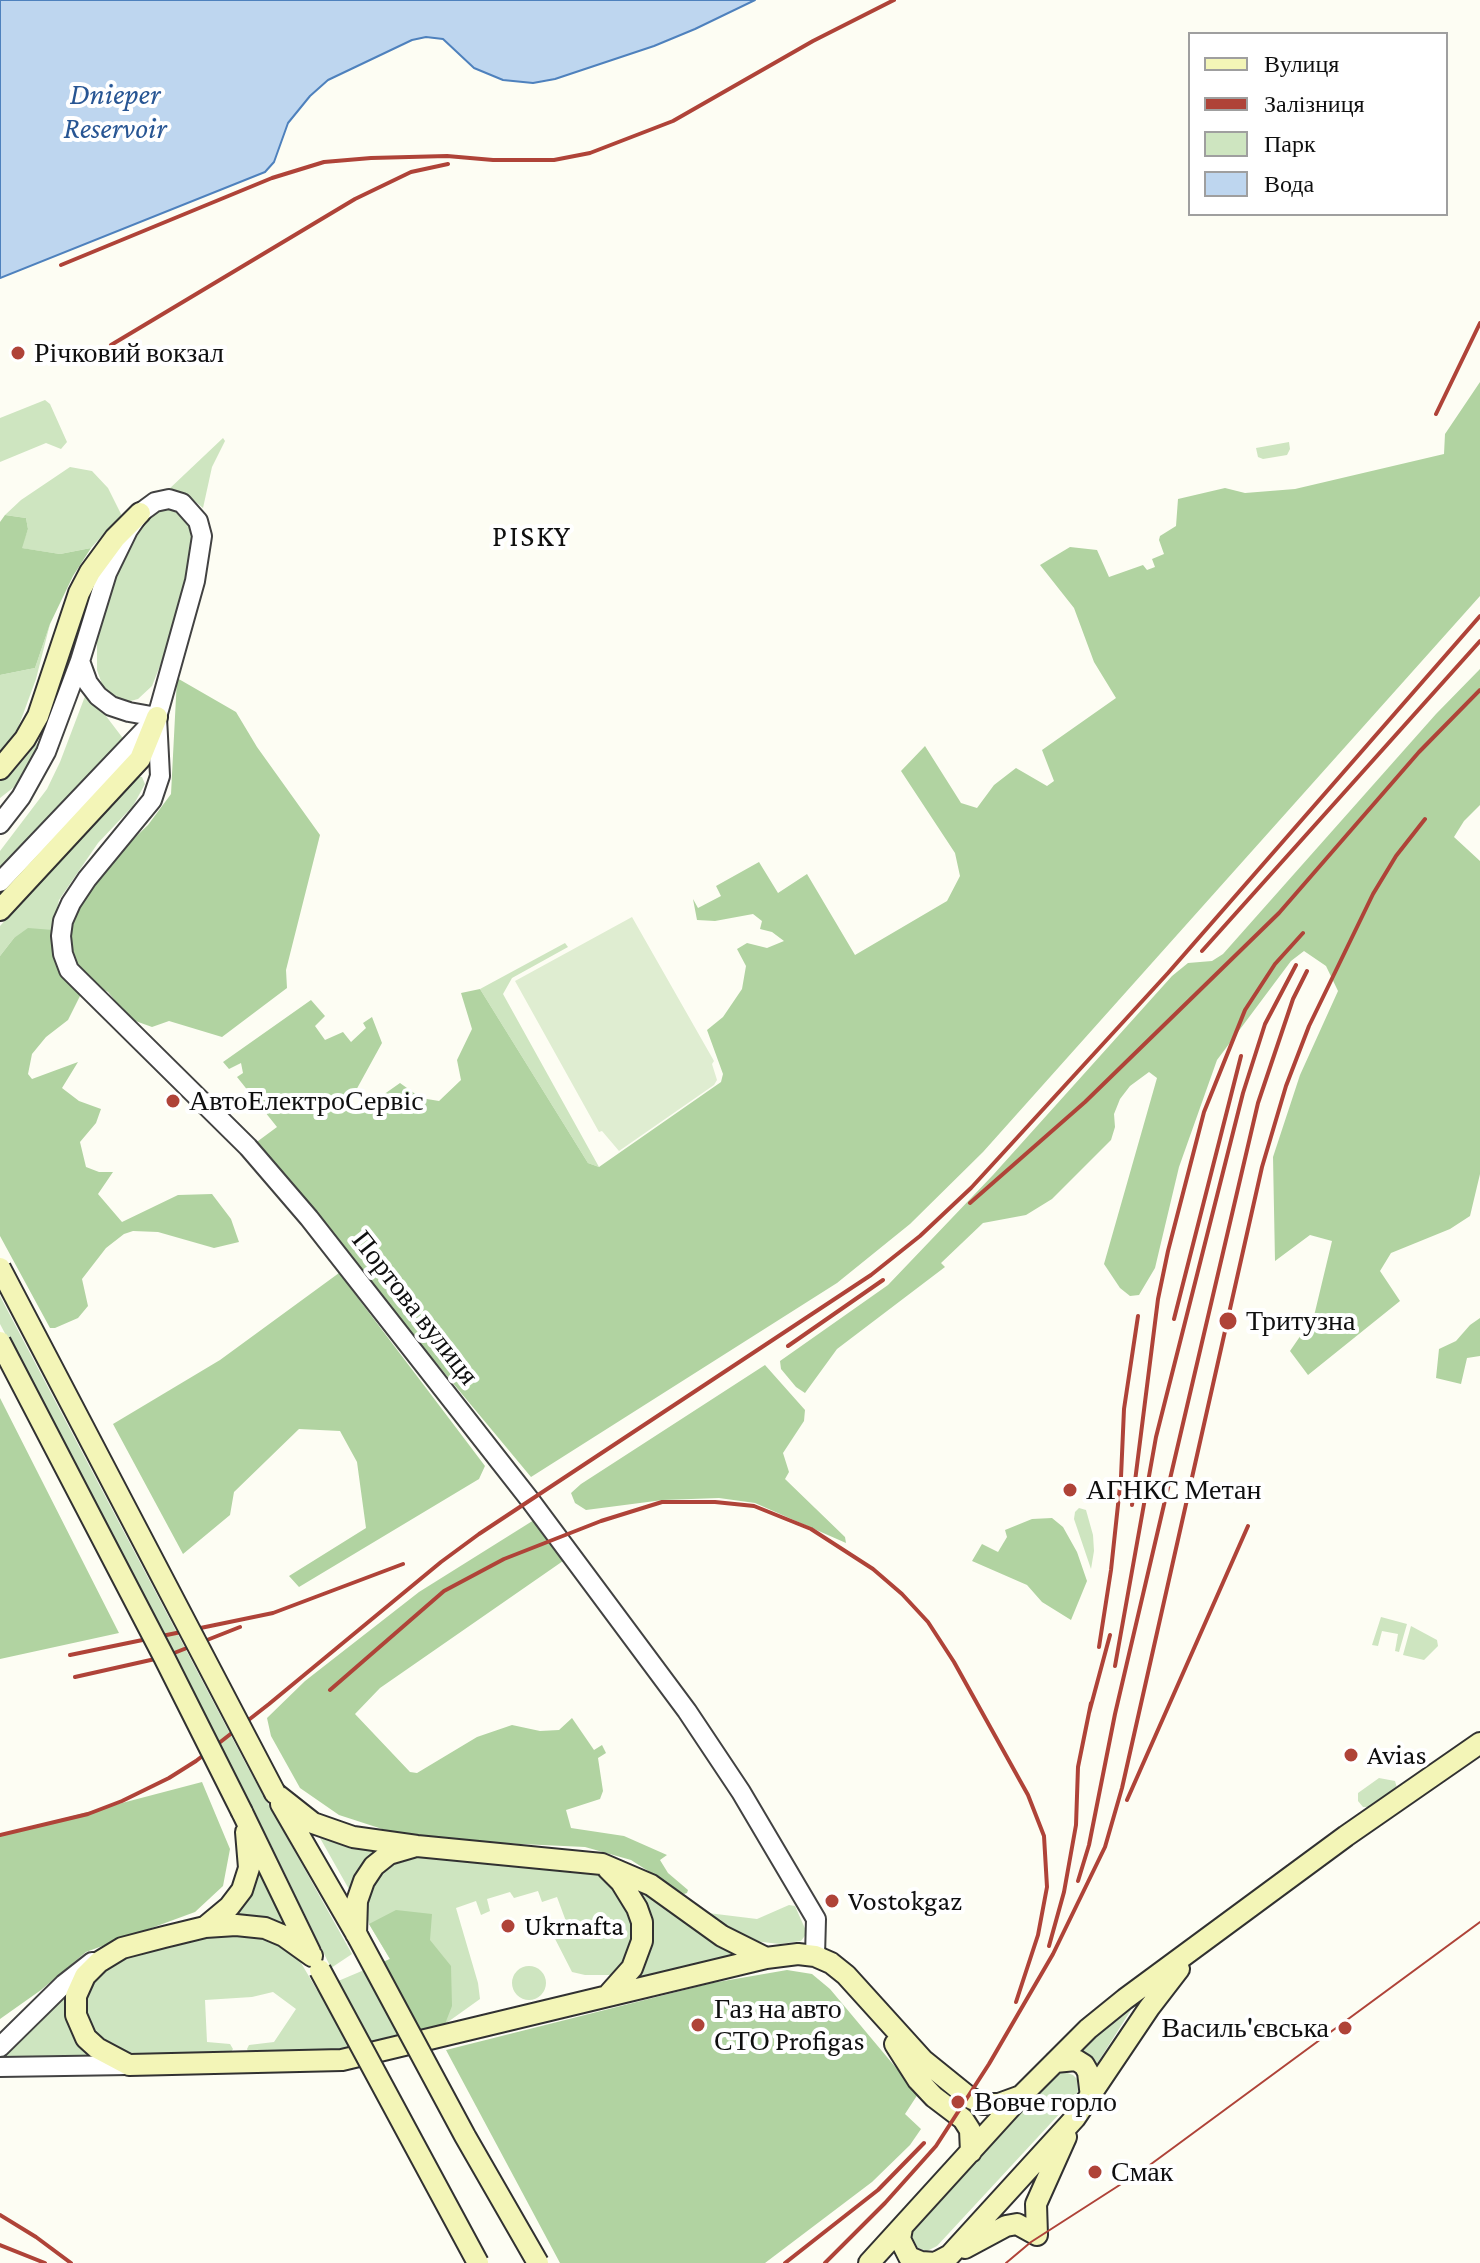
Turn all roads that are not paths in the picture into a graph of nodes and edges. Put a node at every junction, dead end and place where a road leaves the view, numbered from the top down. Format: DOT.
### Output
graph roads {
  1 [pos="140,513"];
  2 [pos="80,661"];
  3 [pos="157,717"];
  4 [pos="0,769"];
  5 [pos="0,824"];
  6 [pos="0,882"];
  7 [pos="0,910"];
  8 [pos="0,1268"];
  9 [pos="0,1342"];
  10 [pos="1480,1743"];
  11 [pos="275,1793"];
  12 [pos="242,1812"];
  13 [pos="417,1846"];
  14 [pos="602,1864"];
  15 [pos="205,1927"];
  16 [pos="357,1935"];
  17 [pos="1198,1947"];
  18 [pos="122,1948"];
  19 [pos="815,1956"];
  20 [pos="766,1958"];
  21 [pos="316,1963"];
  22 [pos="608,1995"];
  23 [pos="869,1999"];
  24 [pos="0,2047"];
  25 [pos="1055,2062"];
  26 [pos="129,2065"];
  27 [pos="0,2067"];
  28 [pos="1021,2096"];
  29 [pos="1091,2097"];
  30 [pos="1075,2118"];
  31 [pos="971,2152"];
  32 [pos="902,2228"];
  33 [pos="940,2260"];
  34 [pos="478,2263"];
  35 [pos="538,2263"];
  36 [pos="869,2263"];
  1 -- 2 [label="street"];
  1 -- 3 [label="street"];
  1 -- 4 [label="main road"];
  2 -- 3 [label="street"];
  2 -- 5 [label="street"];
  3 -- 6 [label="street"];
  3 -- 7 [label="main road"];
  3 -- 19 [label="street, Портова вулиця"];
  8 -- 11 [label="main road, bridge"];
  9 -- 12 [label="main road, bridge"];
  10 -- 17 [label="main road"];
  11 -- 13 [label="main road"];
  11 -- 16 [label="main road"];
  12 -- 15 [label="main road"];
  12 -- 21 [label="main road"];
  13 -- 14 [label="main road"];
  13 -- 16 [label="main road"];
  14 -- 20 [label="main road"];
  14 -- 22 [label="main road"];
  15 -- 18 [label="main road"];
  15 -- 21 [label="main road"];
  16 -- 35 [label="main road, bridge"];
  17 -- 25 [label="main road"];
  17 -- 29 [label="main road"];
  18 -- 24 [label="street"];
  18 -- 26 [label="main road"];
  19 -- 20 [label="main road"];
  19 -- 23 [label="main road"];
  20 -- 22 [label="main road"];
  21 -- 34 [label="main road, bridge"];
  22 -- 26 [label="main road"];
  23 -- 28 [label="main road"];
  23 -- 31 [label="main road"];
  25 -- 28 [label="main road"];
  25 -- 29 [label="main road"];
  26 -- 27 [label="street"];
  28 -- 31 [label="main road"];
  29 -- 30 [label="main road"];
  30 -- 33 [label="main road"];
  30 -- 33 [label="main road"];
  31 -- 32 [label="main road"];
  32 -- 33 [label="main road"];
  32 -- 36 [label="main road"];
}
